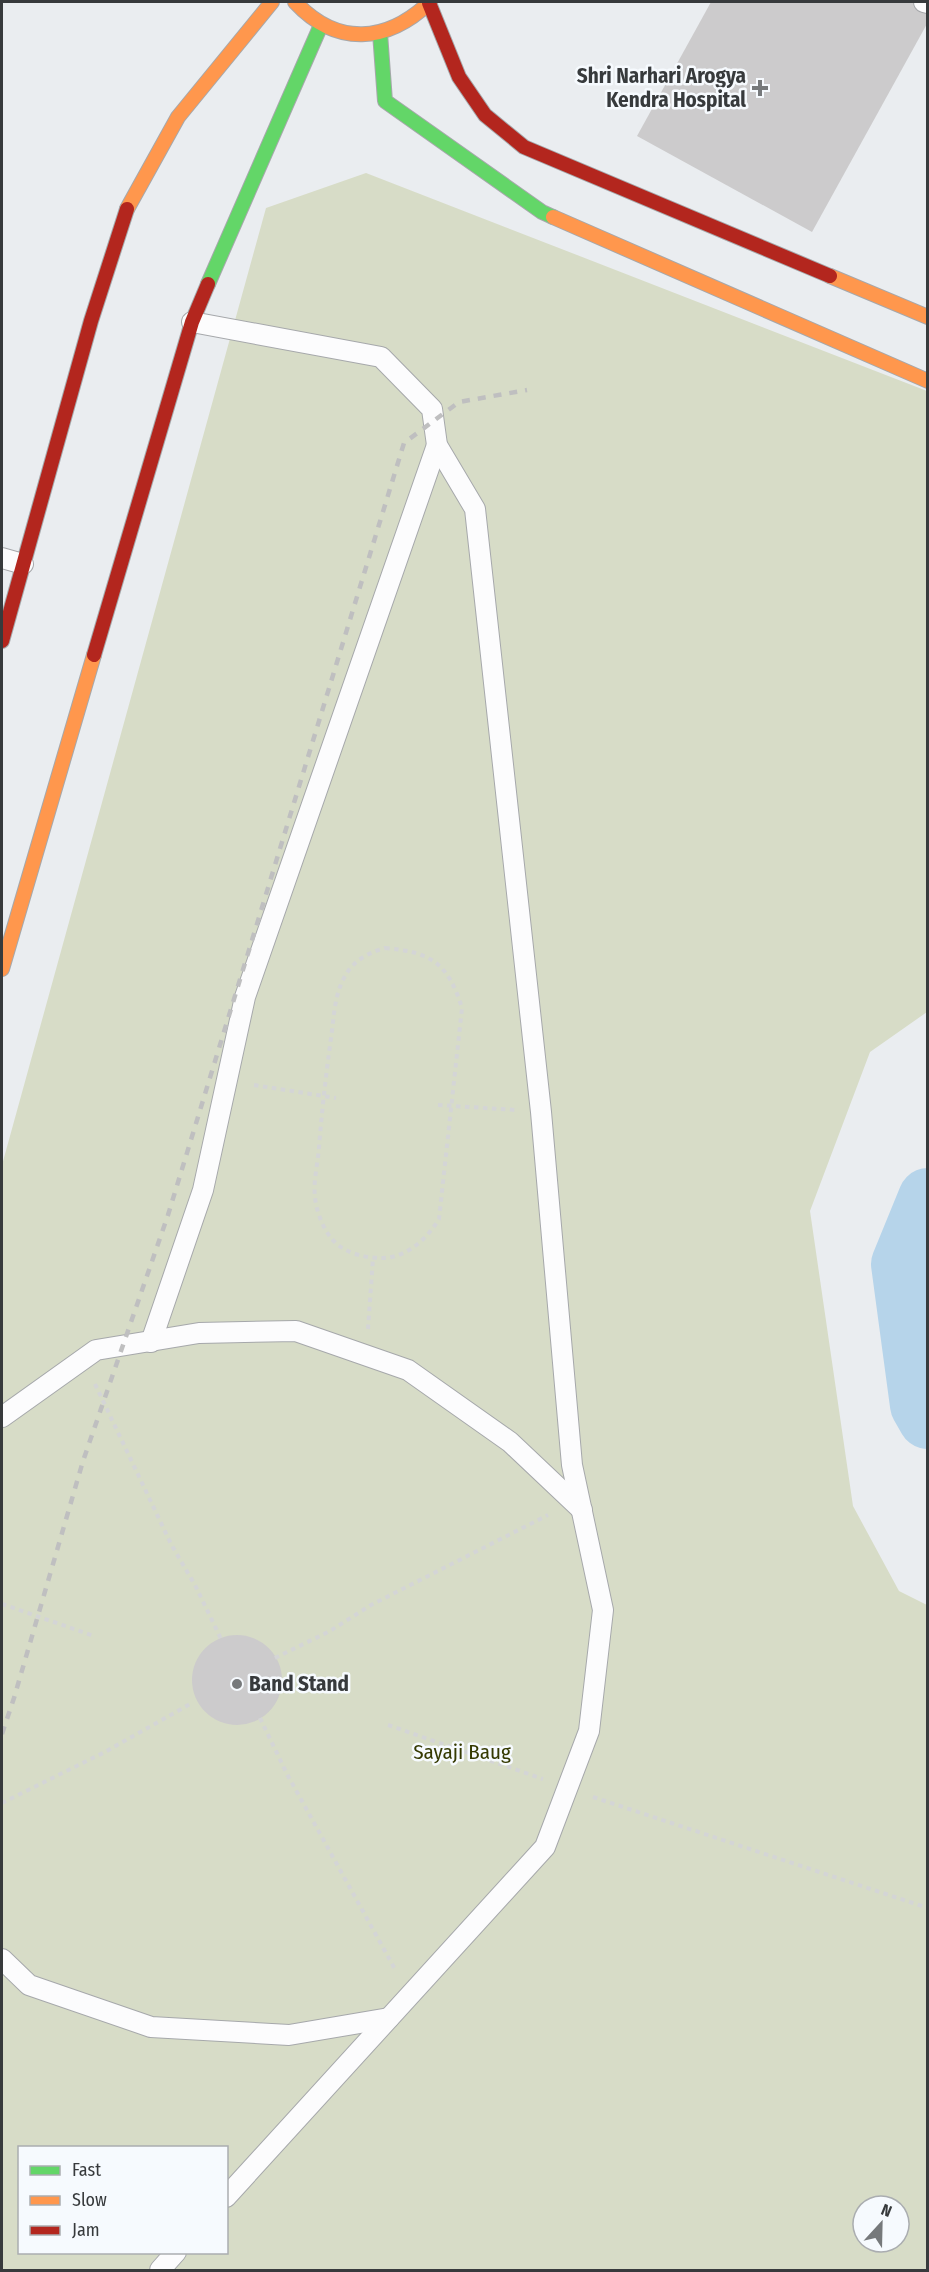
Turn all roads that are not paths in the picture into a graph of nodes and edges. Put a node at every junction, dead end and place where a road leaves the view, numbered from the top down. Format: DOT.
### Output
graph roads {
  1 [pos="272,2"];
  2 [pos="295,2"];
  3 [pos="430,2"];
  4 [pos="321,25"];
  5 [pos="380,33"];
  6 [pos="927,317"];
  7 [pos="192,322"];
  8 [pos="927,381"];
  9 [pos="437,445"];
  10 [pos="2,558"];
  11 [pos="23,564"];
  12 [pos="2,641"];
  13 [pos="2,969"];
  14 [pos="151,1341"];
  15 [pos="2,1417"];
  16 [pos="578,1506"];
  17 [pos="2,1959"];
  18 [pos="390,2018"];
  19 [pos="228,2195"];
  20 [pos="175,2254"];
  21 [pos="160,2271"];
  1 -- 11 [label="main road"];
  2 -- 4 [label="main road"];
  3 -- 5 [label="main road"];
  3 -- 6 [label="main road"];
  4 -- 5 [label="main road"];
  4 -- 7 [label="main road"];
  5 -- 8 [label="main road"];
  7 -- 9 [label="lane"];
  7 -- 13 [label="main road"];
  9 -- 14 [label="lane"];
  9 -- 16 [label="lane"];
  10 -- 11 [label="lane"];
  11 -- 12 [label="main road"];
  14 -- 15 [label="lane"];
  14 -- 16 [label="lane"];
  16 -- 18 [label="lane"];
  17 -- 18 [label="lane"];
  18 -- 19 [label="lane"];
  20 -- 21 [label="lane"];
}
